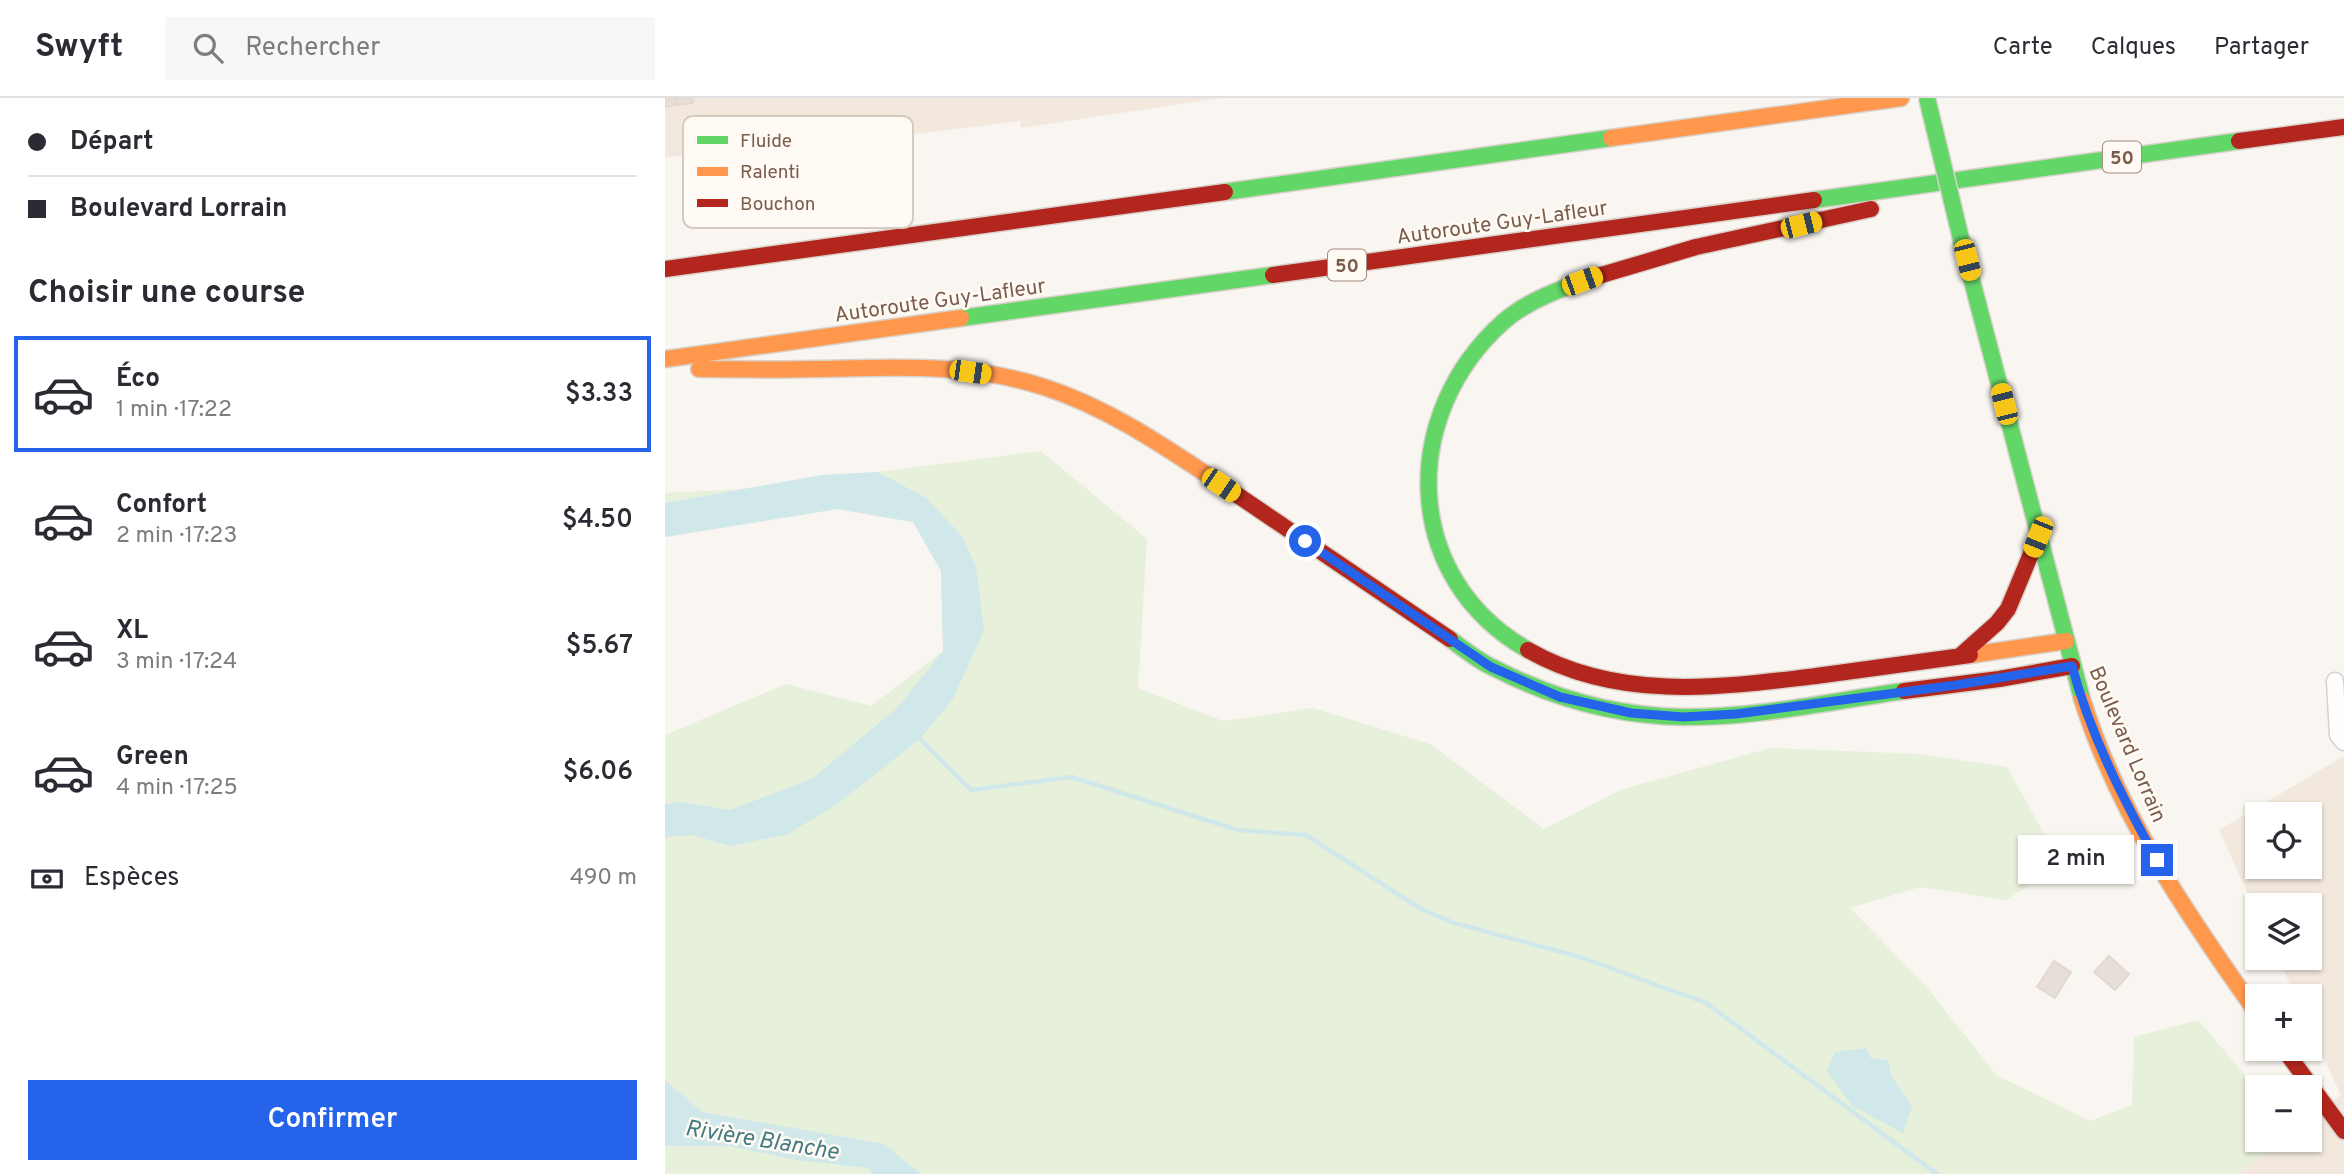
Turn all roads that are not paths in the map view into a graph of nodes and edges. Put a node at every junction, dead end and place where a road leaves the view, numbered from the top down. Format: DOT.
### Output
graph roads {
  1 [pos="1885,98"];
  2 [pos="1901,98"];
  3 [pos="1927,98"];
  4 [pos="1864,103"];
  5 [pos="2344,127"];
  6 [pos="2030,170"];
  7 [pos="665,269"];
  8 [pos="665,359"];
  9 [pos="665,368"];
  10 [pos="2038,537"];
  11 [pos="2066,641"];
  12 [pos="1961,655"];
  13 [pos="2072,666"];
  14 [pos="2335,681"];
  15 [pos="2344,742"];
  16 [pos="2245,996"];
  17 [pos="2293,1061"];
  18 [pos="2344,1131"];
  1 -- 4 [label="main road"];
  2 -- 4 [label="main road"];
  3 -- 10 [label="main road, Boulevard Lorrain, bridge"];
  4 -- 7 [label="main road"];
  5 -- 6 [label="main road, Autoroute Guy-Lafleur / 50"];
  6 -- 8 [label="main road, Autoroute Guy-Lafleur / 50"];
  6 -- 12 [label="main road"];
  9 -- 13 [label="main road"];
  10 -- 11 [label="main road, Boulevard Lorrain"];
  10 -- 12 [label="main road"];
  11 -- 12 [label="main road"];
  11 -- 13 [label="main road, Boulevard Lorrain"];
  13 -- 16 [label="main road, Boulevard Lorrain"];
  14 -- 15 [label="street"];
  17 -- 18 [label="main road"];
}
